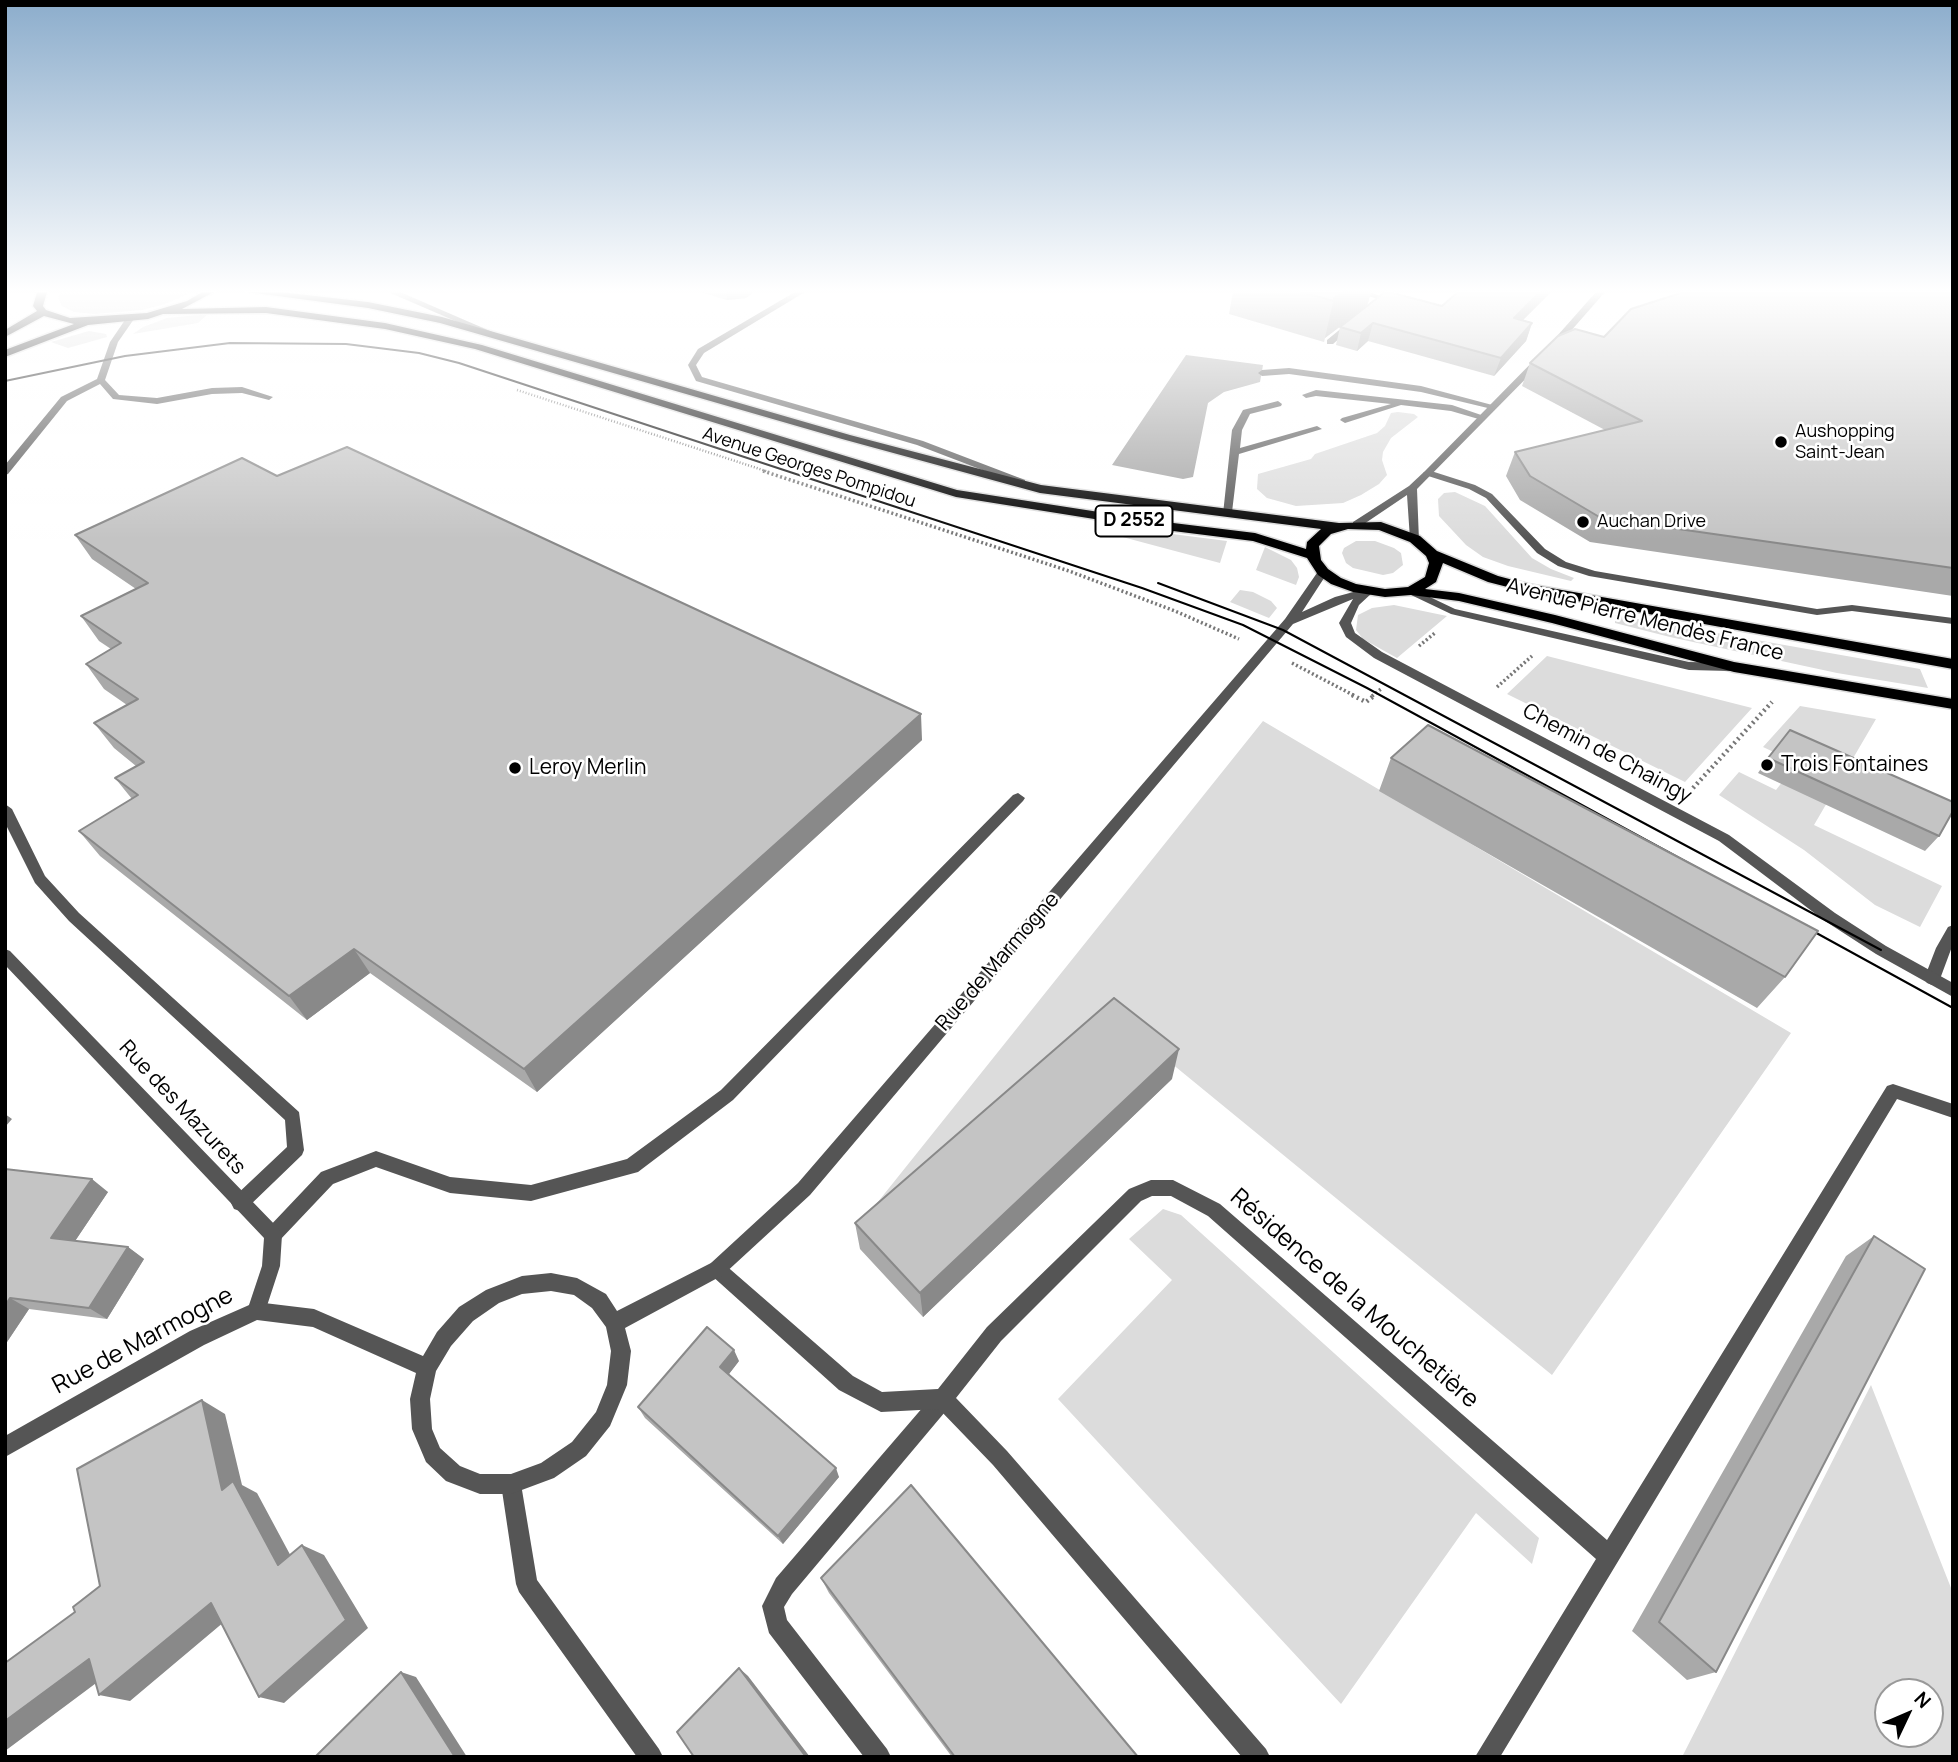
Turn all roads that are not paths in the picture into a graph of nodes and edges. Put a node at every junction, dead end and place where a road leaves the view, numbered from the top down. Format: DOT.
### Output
graph roads {
  1 [pos="103,374"];
  2 [pos="566,374"];
  3 [pos="629,374"];
  4 [pos="697,374"];
  5 [pos="1313,374"];
  6 [pos="1524,374"];
  7 [pos="101,380"];
  8 [pos="1306,395"];
  9 [pos="269,397"];
  10 [pos="1404,403"];
  11 [pos="1278,404"];
  12 [pos="1492,406"];
  13 [pos="1482,417"];
  14 [pos="1345,420"];
  15 [pos="1317,429"];
  16 [pos="1234,452"];
  17 [pos="5,472"];
  18 [pos="1428,473"];
  19 [pos="1412,488"];
  20 [pos="1040,489"];
  21 [pos="1227,512"];
  22 [pos="1357,524"];
  23 [pos="1338,527"];
  24 [pos="1415,539"];
  25 [pos="1432,554"];
  26 [pos="1312,555"];
  27 [pos="1323,572"];
  28 [pos="1368,591"];
  29 [pos="1410,591"];
  30 [pos="1953,621"];
  31 [pos="1289,622"];
  32 [pos="1953,664"];
  33 [pos="1953,704"];
  34 [pos="1018,798"];
  35 [pos="5,809"];
  36 [pos="1953,931"];
  37 [pos="5,954"];
  38 [pos="1932,979"];
  39 [pos="1953,991"];
  40 [pos="1953,1111"];
  41 [pos="240,1203"];
  42 [pos="273,1236"];
  43 [pos="717,1269"];
  44 [pos="256,1311"];
  45 [pos="614,1322"];
  46 [pos="427,1368"];
  47 [pos="943,1399"];
  48 [pos="5,1447"];
  49 [pos="511,1483"];
  50 [pos="1609,1556"];
  51 [pos="651,1757"];
  52 [pos="879,1757"];
  53 [pos="1258,1757"];
  54 [pos="1487,1757"];
  1 -- 7 [label="street"];
  2 -- 26 [label="main road, Avenue Georges Pompidou / D 2552"];
  3 -- 20 [label="main road, Avenue Georges Pompidou"];
  4 -- 20 [label="street"];
  5 -- 12 [label="street"];
  6 -- 12 [label="street"];
  7 -- 9 [label="street"];
  7 -- 17 [label="street"];
  8 -- 10 [label="street"];
  10 -- 13 [label="street"];
  10 -- 14 [label="street"];
  11 -- 16 [label="street"];
  12 -- 13 [label="street"];
  13 -- 18 [label="street"];
  15 -- 16 [label="street"];
  16 -- 21 [label="street"];
  18 -- 19 [label="street"];
  18 -- 30 [label="street"];
  19 -- 22 [label="street"];
  19 -- 24 [label="street"];
  20 -- 21 [label="main road, Avenue Georges Pompidou"];
  21 -- 23 [label="main road, Avenue Georges Pompidou"];
  22 -- 23 [label="main road, Avenue Pierre Mendès France"];
  22 -- 24 [label="main road, Avenue Pierre Mendès France"];
  23 -- 26 [label="main road, Avenue Pierre Mendès France"];
  24 -- 25 [label="main road, Avenue Pierre Mendès France"];
  25 -- 29 [label="main road"];
  25 -- 32 [label="main road, Avenue Pierre Mendès France"];
  26 -- 27 [label="main road, Avenue Pierre Mendès France"];
  27 -- 28 [label="main road, Avenue Pierre Mendès France"];
  27 -- 31 [label="street"];
  28 -- 29 [label="main road, Avenue Pierre Mendès France"];
  28 -- 31 [label="street, Rue de Marmogne"];
  28 -- 38 [label="street, Chemin de Chaingy"];
  29 -- 33 [label="main road, Avenue Pierre Mendès France"];
  31 -- 43 [label="street, Rue de Marmogne"];
  34 -- 42 [label="street"];
  35 -- 41 [label="street"];
  36 -- 38 [label="street"];
  37 -- 41 [label="street, Rue des Mazurets"];
  38 -- 39 [label="street, Chemin de Chaingy"];
  40 -- 50 [label="street"];
  41 -- 42 [label="street, Rue des Mazurets"];
  42 -- 44 [label="street"];
  43 -- 45 [label="street, Rue de Marmogne"];
  43 -- 47 [label="street"];
  44 -- 46 [label="street, Rue de Marmogne"];
  44 -- 48 [label="street, Rue de Marmogne"];
  45 -- 46 [label="street"];
  45 -- 49 [label="street"];
  46 -- 49 [label="street"];
  47 -- 50 [label="street, Résidence de la Mouchetière"];
  47 -- 52 [label="street, Résidence de la Mouchetière"];
  47 -- 53 [label="street"];
  49 -- 51 [label="street"];
  50 -- 54 [label="street"];
}
